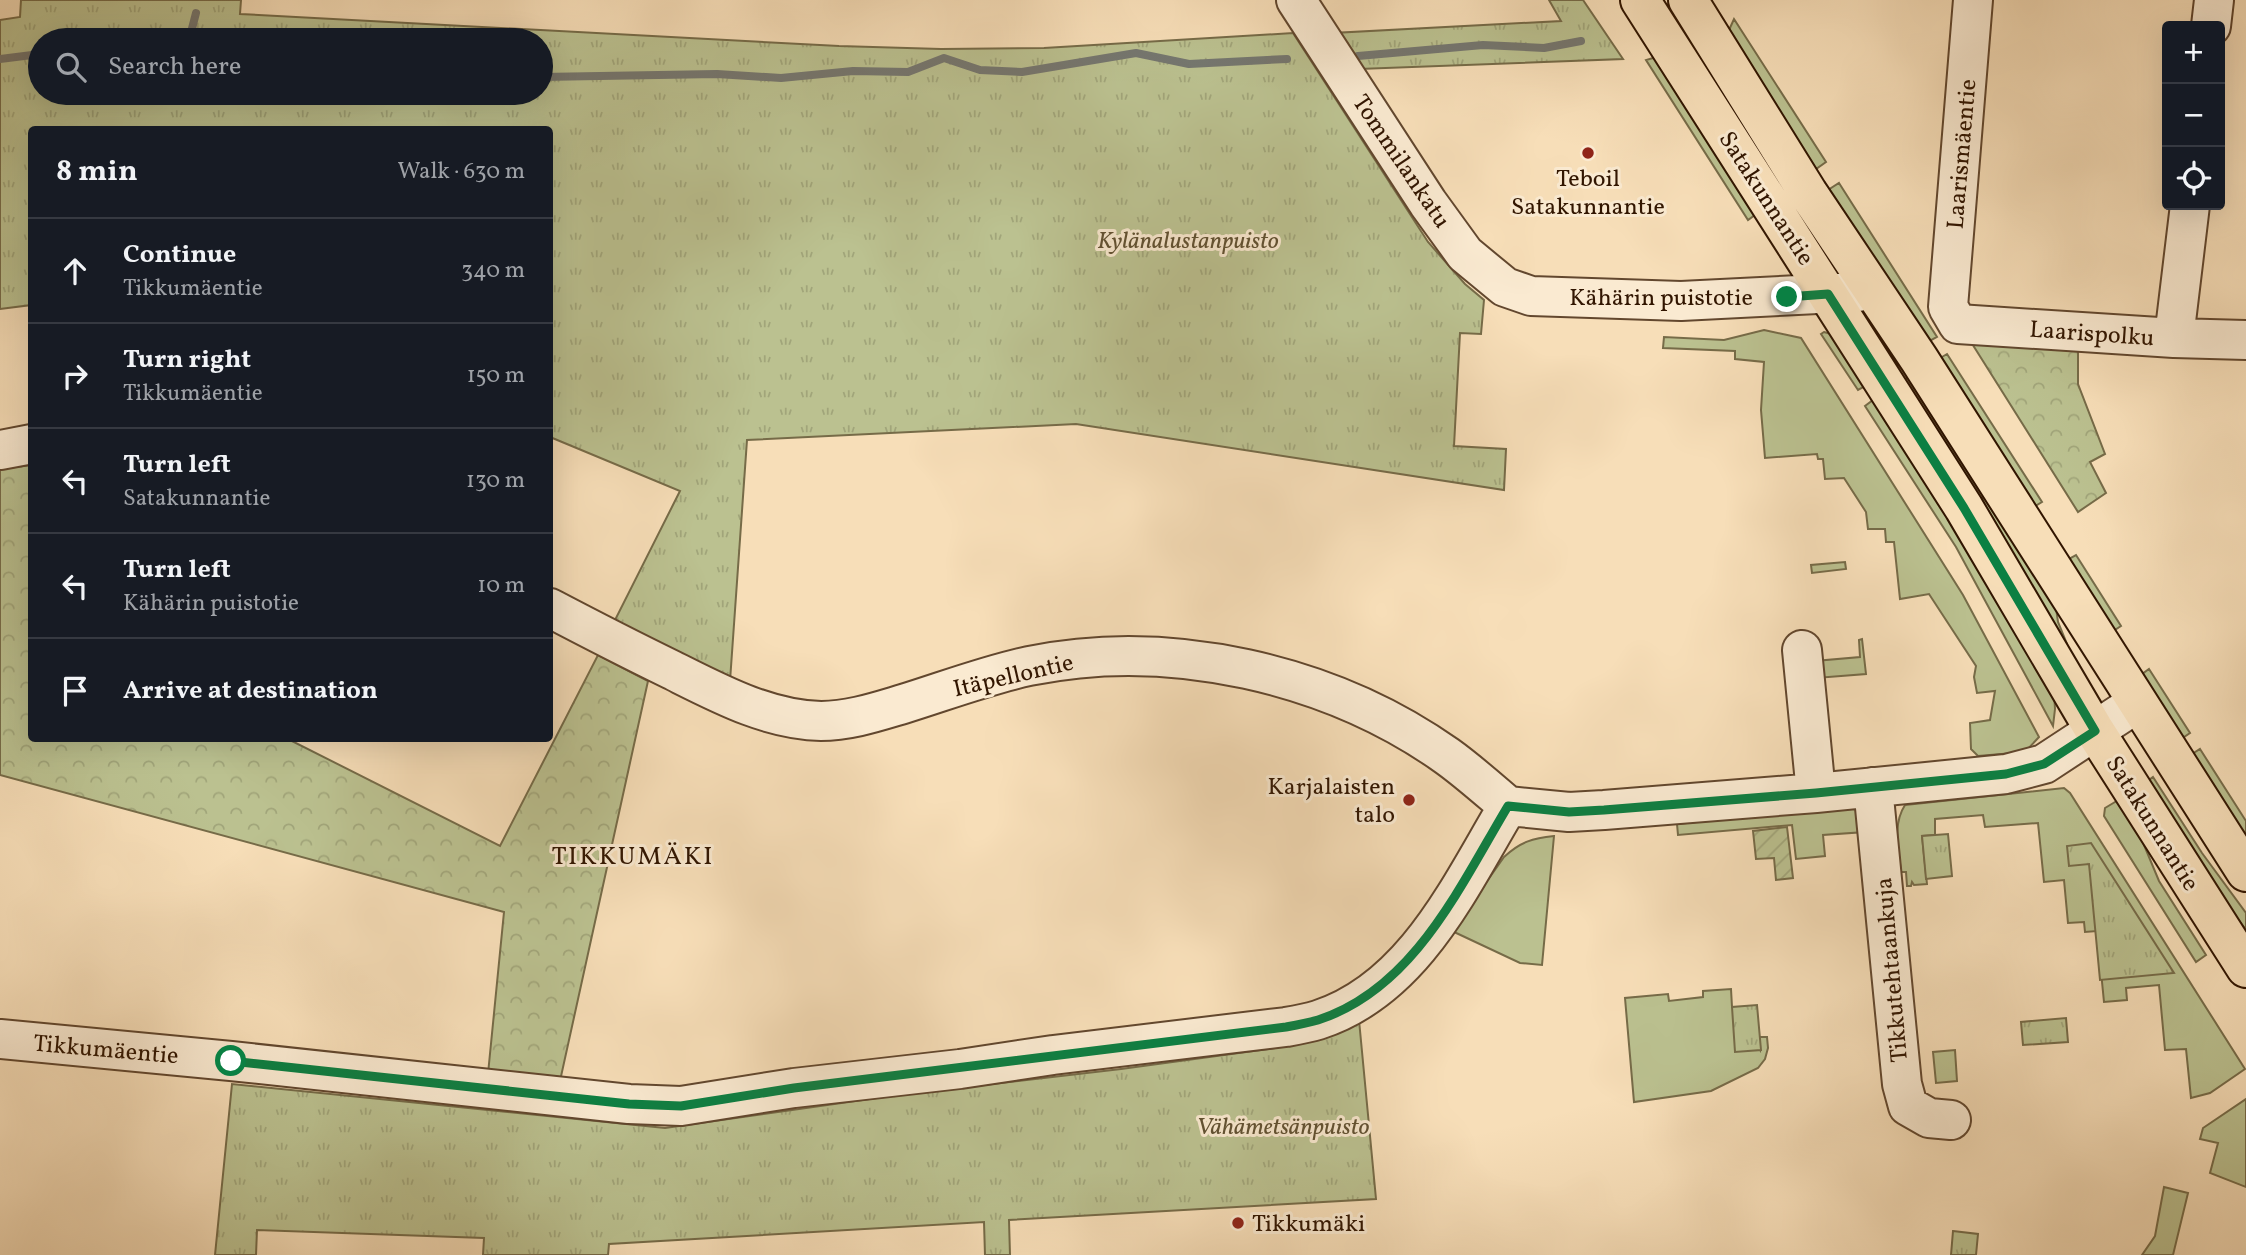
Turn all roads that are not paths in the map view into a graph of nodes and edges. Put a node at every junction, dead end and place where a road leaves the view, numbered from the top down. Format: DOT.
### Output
graph roads {
  1 [pos="1296,0"];
  2 [pos="1640,0"];
  3 [pos="1688,0"];
  4 [pos="1973,0"];
  5 [pos="2214,0"];
  6 [pos="2212,21"];
  7 [pos="2189,210"];
  8 [pos="1874,291"];
  9 [pos="1828,294"];
  10 [pos="1531,296"];
  11 [pos="1948,307"];
  12 [pos="2174,338"];
  13 [pos="2246,340"];
  14 [pos="28,445"];
  15 [pos="0,450"];
  16 [pos="553,610"];
  17 [pos="1802,650"];
  18 [pos="2137,703"];
  19 [pos="2095,731"];
  20 [pos="1873,788"];
  21 [pos="1816,793"];
  22 [pos="1508,806"];
  23 [pos="2246,872"];
  24 [pos="2246,968"];
  25 [pos="0,1039"];
  26 [pos="1951,1120"];
  1 -- 10 [label="street, Tommilankatu"];
  2 -- 9 [label="main road, Satakunnantie"];
  3 -- 8 [label="main road, Satakunnantie"];
  4 -- 11 [label="street, Laarismäentie"];
  5 -- 6 [label="street"];
  7 -- 12 [label="street"];
  8 -- 9 [label="street, Kähärin puistotie"];
  8 -- 18 [label="main road, Satakunnantie"];
  9 -- 10 [label="street, Kähärin puistotie"];
  9 -- 19 [label="main road, Satakunnantie"];
  11 -- 12 [label="street, Laarispolku"];
  12 -- 13 [label="street, Laarispolku"];
  14 -- 15 [label="street"];
  16 -- 22 [label="street, Itäpellontie"];
  17 -- 21 [label="street"];
  18 -- 19 [label="street"];
  18 -- 23 [label="main road, Satakunnantie"];
  19 -- 20 [label="street"];
  19 -- 24 [label="main road, Satakunnantie"];
  20 -- 21 [label="street"];
  20 -- 26 [label="street, Tikkutehtaankuja"];
  21 -- 22 [label="street"];
  22 -- 25 [label="street, Tikkumäentie"];
}
